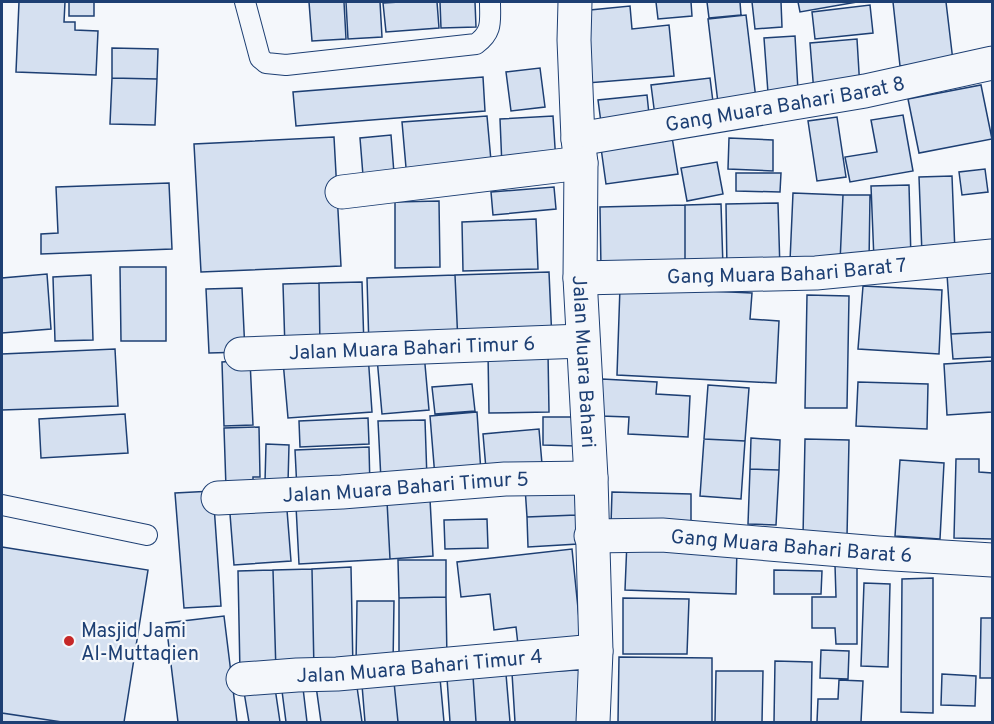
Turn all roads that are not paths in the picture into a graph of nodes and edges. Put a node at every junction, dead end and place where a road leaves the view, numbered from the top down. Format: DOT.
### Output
graph roads {
  1 [pos="244,2"];
  2 [pos="490,2"];
  3 [pos="574,2"];
  4 [pos="993,63"];
  5 [pos="579,151"];
  6 [pos="342,192"];
  7 [pos="993,256"];
  8 [pos="580,278"];
  9 [pos="583,341"];
  10 [pos="241,354"];
  11 [pos="591,478"];
  12 [pos="218,498"];
  13 [pos="2,505"];
  14 [pos="147,535"];
  15 [pos="591,536"];
  16 [pos="993,560"];
  17 [pos="596,651"];
  18 [pos="243,679"];
  19 [pos="593,723"];
  1 -- 2 [label="lane"];
  3 -- 5 [label="street, Jalan Muara Bahari"];
  4 -- 5 [label="street, Gang Muara Bahari Barat 8"];
  5 -- 6 [label="street, Gang Muara Bahari Barat 8"];
  5 -- 8 [label="street, Jalan Muara Bahari"];
  7 -- 8 [label="street, Gang Muara Bahari Barat 7"];
  8 -- 9 [label="street, Jalan Muara Bahari"];
  9 -- 10 [label="street, Jalan Muara Bahari Timur 6"];
  9 -- 11 [label="street, Jalan Muara Bahari"];
  11 -- 12 [label="street, Jalan Muara Bahari Timur 5"];
  11 -- 15 [label="street, Jalan Muara Bahari"];
  13 -- 14 [label="lane"];
  15 -- 16 [label="street, Gang Muara Bahari Barat 6"];
  15 -- 17 [label="street, Jalan Muara Bahari"];
  17 -- 18 [label="street, Jalan Muara Bahari Timur 4"];
  17 -- 19 [label="street, Jalan Muara Bahari"];
}
